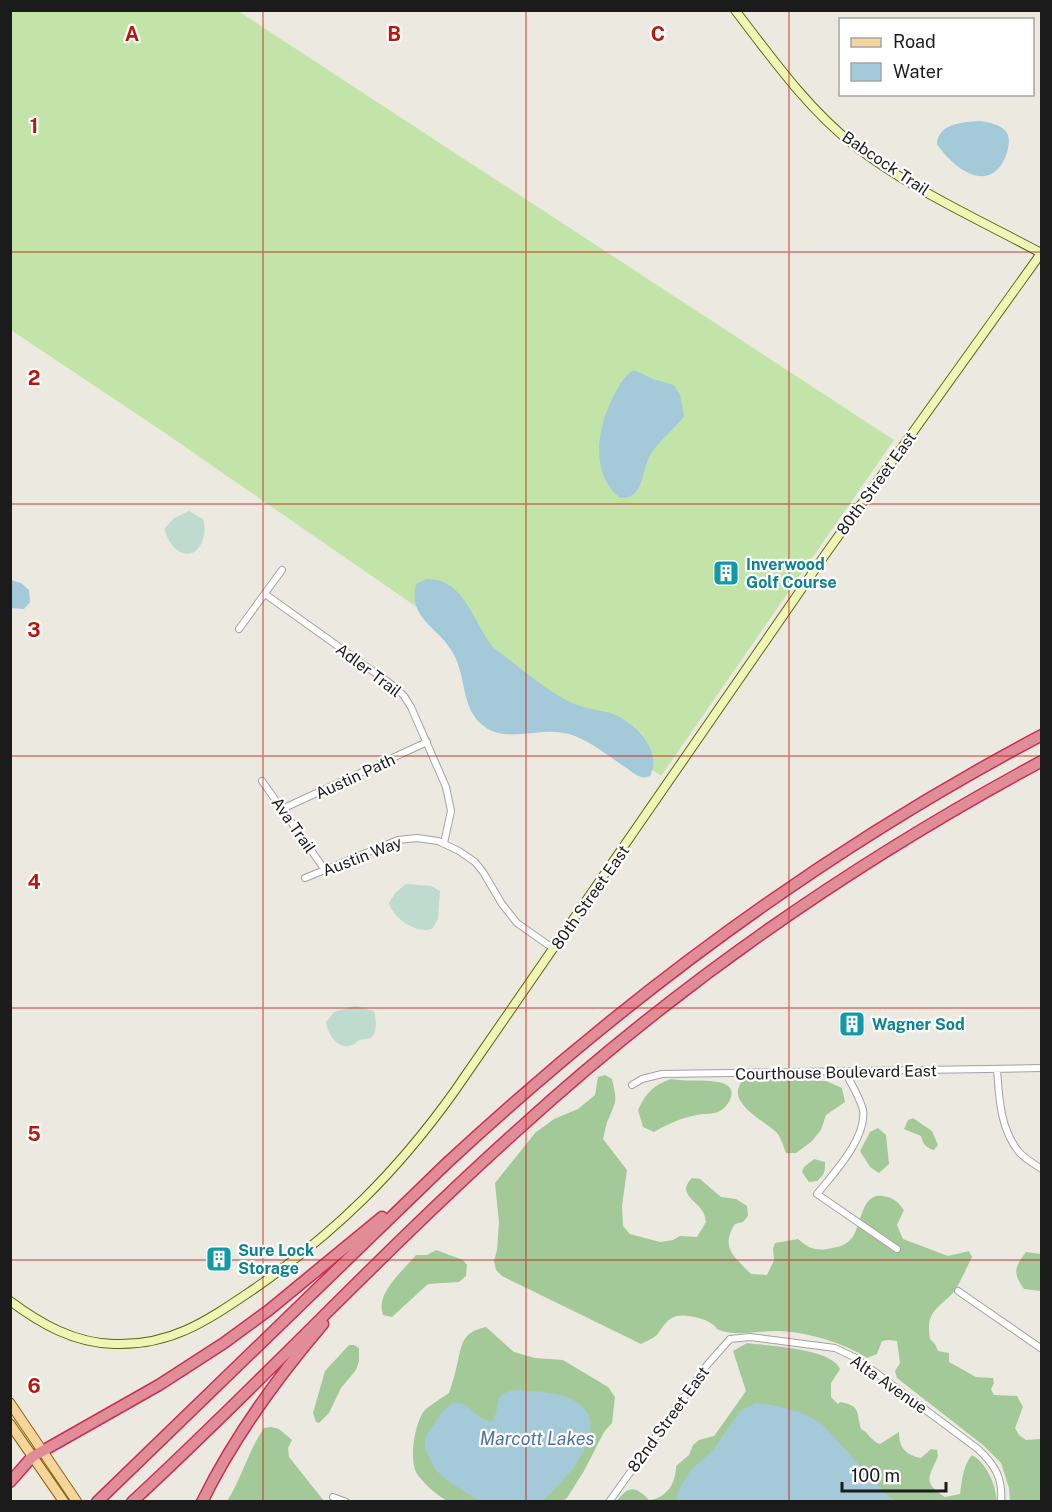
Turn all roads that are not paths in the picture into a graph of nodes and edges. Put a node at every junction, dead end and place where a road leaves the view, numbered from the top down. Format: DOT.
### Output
graph roads {
  1 [pos="735,10"];
  2 [pos="1041,253"];
  3 [pos="282,570"];
  4 [pos="265,594"];
  5 [pos="239,629"];
  6 [pos="1041,735"];
  7 [pos="428,742"];
  8 [pos="1041,761"];
  9 [pos="262,781"];
  10 [pos="282,809"];
  11 [pos="444,843"];
  12 [pos="325,870"];
  13 [pos="305,878"];
  14 [pos="554,949"];
  15 [pos="1041,1068"];
  16 [pos="997,1069"];
  17 [pos="845,1072"];
  18 [pos="632,1085"];
  19 [pos="447,1163"];
  20 [pos="1041,1169"];
  21 [pos="459,1185"];
  22 [pos="897,1249"];
  23 [pos="958,1291"];
  24 [pos="10,1301"];
  25 [pos="730,1339"];
  26 [pos="1041,1349"];
  27 [pos="10,1403"];
  28 [pos="10,1424"];
  29 [pos="43,1450"];
  30 [pos="33,1457"];
  31 [pos="10,1482"];
  32 [pos="333,1497"];
  33 [pos="64,1502"];
  34 [pos="77,1502"];
  35 [pos="97,1502"];
  36 [pos="132,1502"];
  37 [pos="202,1502"];
  38 [pos="346,1502"];
  39 [pos="609,1502"];
  40 [pos="1001,1502"];
  1 -- 2 [label="street, Babcock Trail"];
  2 -- 14 [label="street, 80th Street East"];
  3 -- 4 [label="street"];
  4 -- 5 [label="street"];
  4 -- 7 [label="street, Adler Trail"];
  6 -- 19 [label="highway"];
  7 -- 10 [label="street, Austin Path"];
  7 -- 11 [label="street, Adler Trail"];
  8 -- 21 [label="highway"];
  9 -- 10 [label="street, Ava Trail"];
  10 -- 12 [label="street, Ava Trail"];
  11 -- 12 [label="street, Austin Way"];
  11 -- 14 [label="street, Austin Way"];
  12 -- 13 [label="street, Austin Way"];
  14 -- 24 [label="street, 80th Street East"];
  15 -- 16 [label="street, Courthouse Boulevard East"];
  16 -- 17 [label="street, Courthouse Boulevard East"];
  16 -- 20 [label="street"];
  17 -- 18 [label="street, Courthouse Boulevard East"];
  17 -- 22 [label="street"];
  19 -- 29 [label="highway"];
  19 -- 35 [label="highway"];
  21 -- 36 [label="highway"];
  21 -- 37 [label="highway"];
  23 -- 26 [label="street"];
  25 -- 39 [label="street, 82nd Street East"];
  25 -- 40 [label="street, Alta Avenue"];
  27 -- 29 [label="main road"];
  28 -- 30 [label="main road"];
  29 -- 30 [label="highway"];
  29 -- 34 [label="main road"];
  30 -- 31 [label="highway"];
  30 -- 33 [label="main road"];
  32 -- 38 [label="street"];
}
